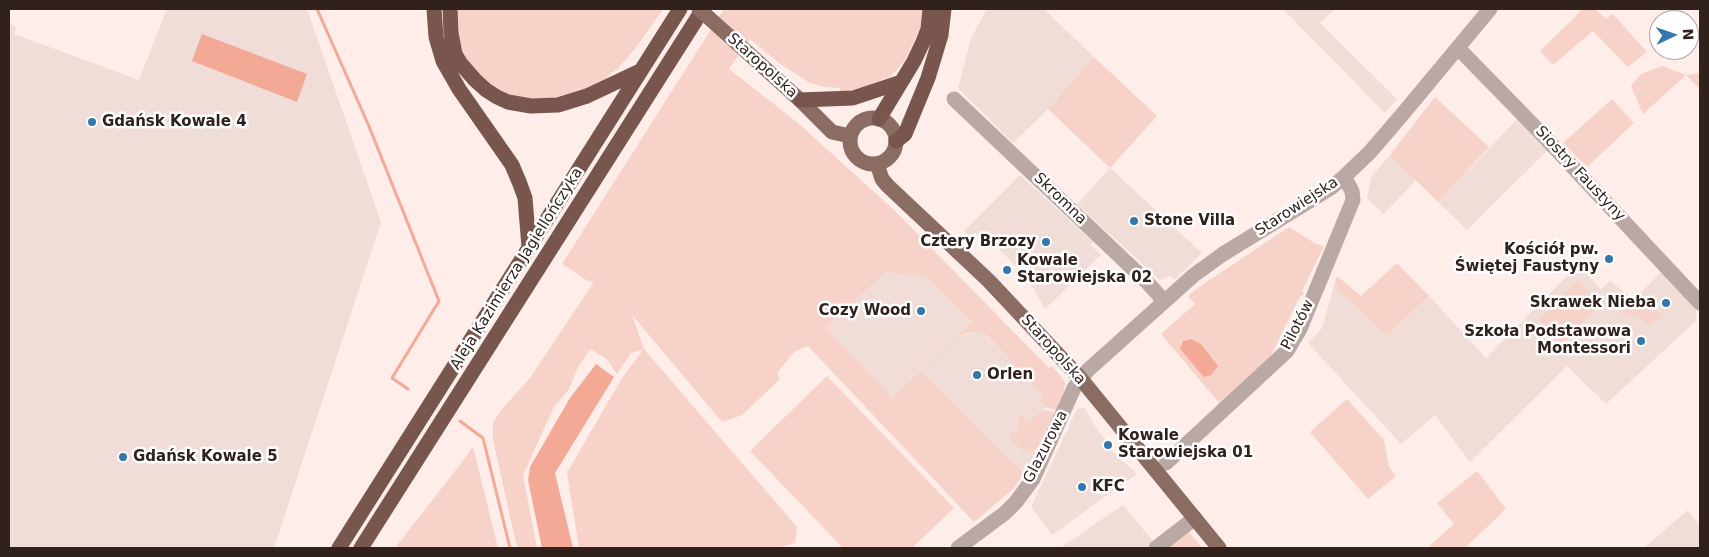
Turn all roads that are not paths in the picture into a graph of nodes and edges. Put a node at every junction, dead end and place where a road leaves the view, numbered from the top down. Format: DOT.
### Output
graph roads {
  1 [pos="434,9"];
  2 [pos="450,9"];
  3 [pos="680,9"];
  4 [pos="701,9"];
  5 [pos="930,9"];
  6 [pos="944,9"];
  7 [pos="1490,9"];
  8 [pos="1458,48"];
  9 [pos="640,71"];
  10 [pos="901,82"];
  11 [pos="954,99"];
  12 [pos="800,100"];
  13 [pos="879,119"];
  14 [pos="850,136"];
  15 [pos="896,141"];
  16 [pos="877,164"];
  17 [pos="1344,177"];
  18 [pos="529,247"];
  19 [pos="1164,301"];
  20 [pos="1700,303"];
  21 [pos="1081,379"];
  22 [pos="1166,463"];
  23 [pos="1195,518"];
  24 [pos="339,548"];
  25 [pos="361,548"];
  26 [pos="958,548"];
  27 [pos="1156,548"];
  28 [pos="1219,548"];
  1 -- 18 [label="highway"];
  2 -- 9 [label="highway"];
  3 -- 9 [label="highway, Aleja Kazimierza Jagiellończyka"];
  4 -- 12 [label="main road, Staropolska, bridge"];
  4 -- 25 [label="highway, Aleja Kazimierza Jagiellończyka"];
  5 -- 10 [label="highway"];
  6 -- 15 [label="highway"];
  7 -- 8 [label="street, Starowiejska"];
  8 -- 17 [label="street, Starowiejska"];
  8 -- 20 [label="street, Siostry Faustyny"];
  9 -- 18 [label="highway, Aleja Kazimierza Jagiellończyka"];
  10 -- 12 [label="highway"];
  10 -- 13 [label="highway"];
  11 -- 19 [label="street, Skromna"];
  12 -- 14 [label="main road, Staropolska"];
  13 -- 14 [label="main road"];
  13 -- 15 [label="main road"];
  14 -- 16 [label="main road"];
  15 -- 16 [label="main road"];
  16 -- 21 [label="main road, Staropolska"];
  17 -- 19 [label="street, Starowiejska"];
  17 -- 22 [label="street, Pilotów"];
  18 -- 24 [label="highway, Aleja Kazimierza Jagiellończyka"];
  19 -- 21 [label="street, Starowiejska"];
  21 -- 23 [label="main road, Staropolska"];
  21 -- 26 [label="street, Glazurowa"];
  23 -- 27 [label="street"];
  23 -- 28 [label="main road, Staropolska"];
}
